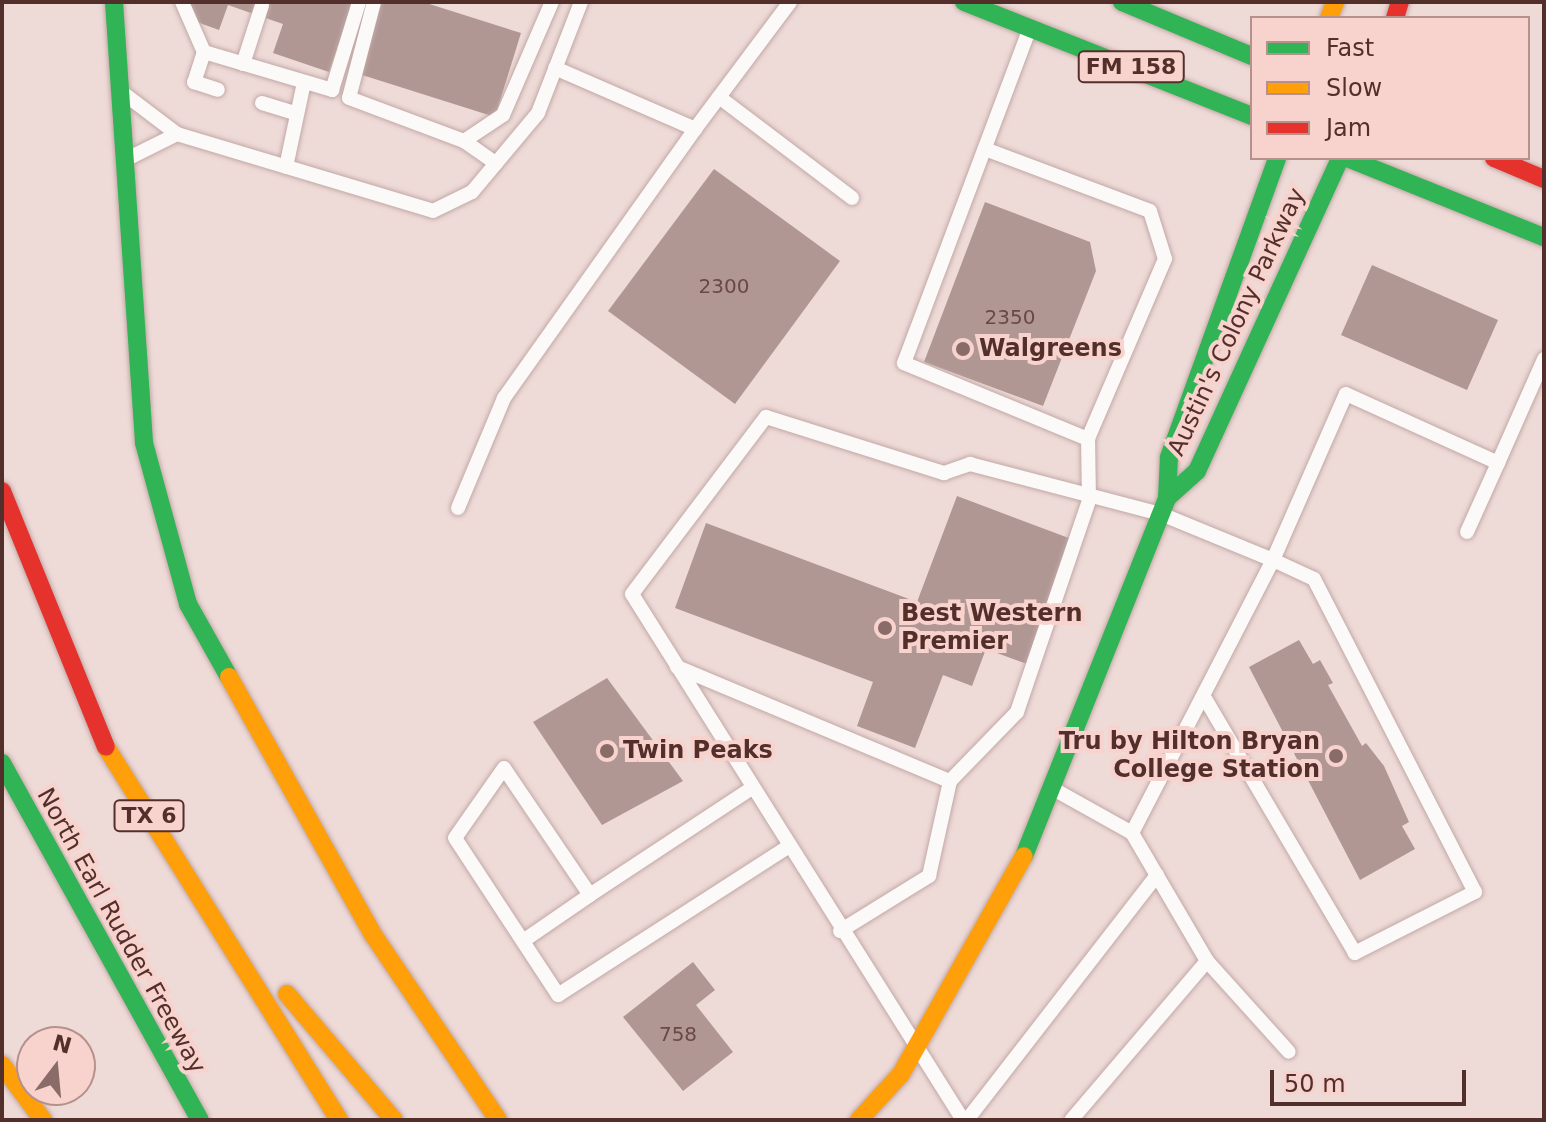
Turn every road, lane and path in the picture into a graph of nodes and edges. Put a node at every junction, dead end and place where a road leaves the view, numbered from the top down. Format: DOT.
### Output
graph roads {
  1 [pos="114,2"];
  2 [pos="182,2"];
  3 [pos="359,2"];
  4 [pos="374,2"];
  5 [pos="552,2"];
  6 [pos="790,2"];
  7 [pos="964,2"];
  8 [pos="1122,2"];
  9 [pos="579,3"];
  10 [pos="262,5"];
  11 [pos="1031,28"];
  12 [pos="204,52"];
  13 [pos="1250,55"];
  14 [pos="243,64"];
  15 [pos="555,68"];
  16 [pos="304,82"];
  17 [pos="118,89"];
  18 [pos="218,90"];
  19 [pos="719,97"];
  20 [pos="262,103"];
  21 [pos="294,113"];
  22 [pos="1250,115"];
  23 [pos="695,129"];
  24 [pos="177,134"];
  25 [pos="464,141"];
  26 [pos="985,149"];
  27 [pos="1276,160"];
  28 [pos="1339,160"];
  29 [pos="1352,160"];
  30 [pos="1499,160"];
  31 [pos="121,162"];
  32 [pos="496,163"];
  33 [pos="286,167"];
  34 [pos="1544,179"];
  35 [pos="852,198"];
  36 [pos="1544,237"];
  37 [pos="1544,359"];
  38 [pos="1088,439"];
  39 [pos="1498,463"];
  40 [pos="2,491"];
  41 [pos="1089,500"];
  42 [pos="1164,506"];
  43 [pos="458,508"];
  44 [pos="1467,532"];
  45 [pos="1273,560"];
  46 [pos="677,667"];
  47 [pos="1206,700"];
  48 [pos="2,763"];
  49 [pos="950,781"];
  50 [pos="752,788"];
  51 [pos="1053,789"];
  52 [pos="1132,833"];
  53 [pos="788,847"];
  54 [pos="1157,875"];
  55 [pos="188,879"];
  56 [pos="590,895"];
  57 [pos="840,931"];
  58 [pos="523,941"];
  59 [pos="1207,961"];
  60 [pos="915,1051"];
  61 [pos="1289,1052"];
  62 [pos="2,1065"];
  63 [pos="43,1120"];
  64 [pos="200,1120"];
  65 [pos="339,1120"];
  66 [pos="394,1120"];
  67 [pos="498,1120"];
  68 [pos="859,1120"];
  69 [pos="965,1120"];
  70 [pos="1071,1120"];
  1 -- 17 [label="main road"];
  2 -- 12 [label="lane"];
  3 -- 16 [label="lane"];
  4 -- 25 [label="lane"];
  5 -- 25 [label="lane"];
  6 -- 19 [label="lane"];
  7 -- 11 [label="main road, FM 158"];
  8 -- 13 [label="main road, FM 158"];
  9 -- 15 [label="lane"];
  10 -- 14 [label="lane"];
  11 -- 22 [label="main road, FM 158"];
  11 -- 26 [label="lane"];
  12 -- 14 [label="lane"];
  12 -- 18 [label="lane"];
  14 -- 16 [label="lane"];
  15 -- 23 [label="lane"];
  15 -- 32 [label="lane"];
  16 -- 21 [label="lane"];
  17 -- 24 [label="lane"];
  17 -- 31 [label="main road"];
  19 -- 23 [label="lane"];
  19 -- 35 [label="lane"];
  20 -- 21 [label="lane"];
  21 -- 33 [label="lane"];
  23 -- 43 [label="lane"];
  24 -- 31 [label="lane"];
  24 -- 33 [label="lane"];
  25 -- 32 [label="lane"];
  26 -- 38 [label="lane"];
  26 -- 38 [label="lane"];
  27 -- 42 [label="main road, Austin's Colony Parkway"];
  28 -- 42 [label="main road, Austin's Colony Parkway"];
  29 -- 36 [label="main road"];
  30 -- 34 [label="main road"];
  31 -- 67 [label="main road"];
  32 -- 33 [label="lane"];
  37 -- 39 [label="lane"];
  38 -- 41 [label="lane"];
  39 -- 44 [label="lane"];
  39 -- 45 [label="lane"];
  40 -- 55 [label="main road, TX 6"];
  41 -- 42 [label="lane"];
  41 -- 46 [label="lane"];
  41 -- 49 [label="lane"];
  42 -- 45 [label="lane"];
  42 -- 51 [label="main road, Austin's Colony Parkway"];
  45 -- 47 [label="lane"];
  45 -- 47 [label="lane"];
  46 -- 49 [label="lane"];
  46 -- 50 [label="lane"];
  47 -- 52 [label="lane"];
  48 -- 64 [label="main road, North Earl Rudder Freeway"];
  49 -- 57 [label="lane"];
  50 -- 53 [label="lane"];
  50 -- 56 [label="lane"];
  51 -- 52 [label="lane"];
  51 -- 60 [label="main road, Austin's Colony Parkway"];
  52 -- 54 [label="lane"];
  53 -- 57 [label="lane"];
  53 -- 58 [label="lane"];
  54 -- 59 [label="lane"];
  54 -- 69 [label="lane"];
  55 -- 65 [label="main road, TX 6"];
  55 -- 66 [label="main road"];
  56 -- 58 [label="lane"];
  56 -- 58 [label="lane"];
  57 -- 60 [label="lane"];
  59 -- 61 [label="lane"];
  59 -- 70 [label="lane"];
  60 -- 68 [label="main road, Austin's Colony Parkway"];
  60 -- 69 [label="lane"];
  62 -- 63 [label="main road"];
}
